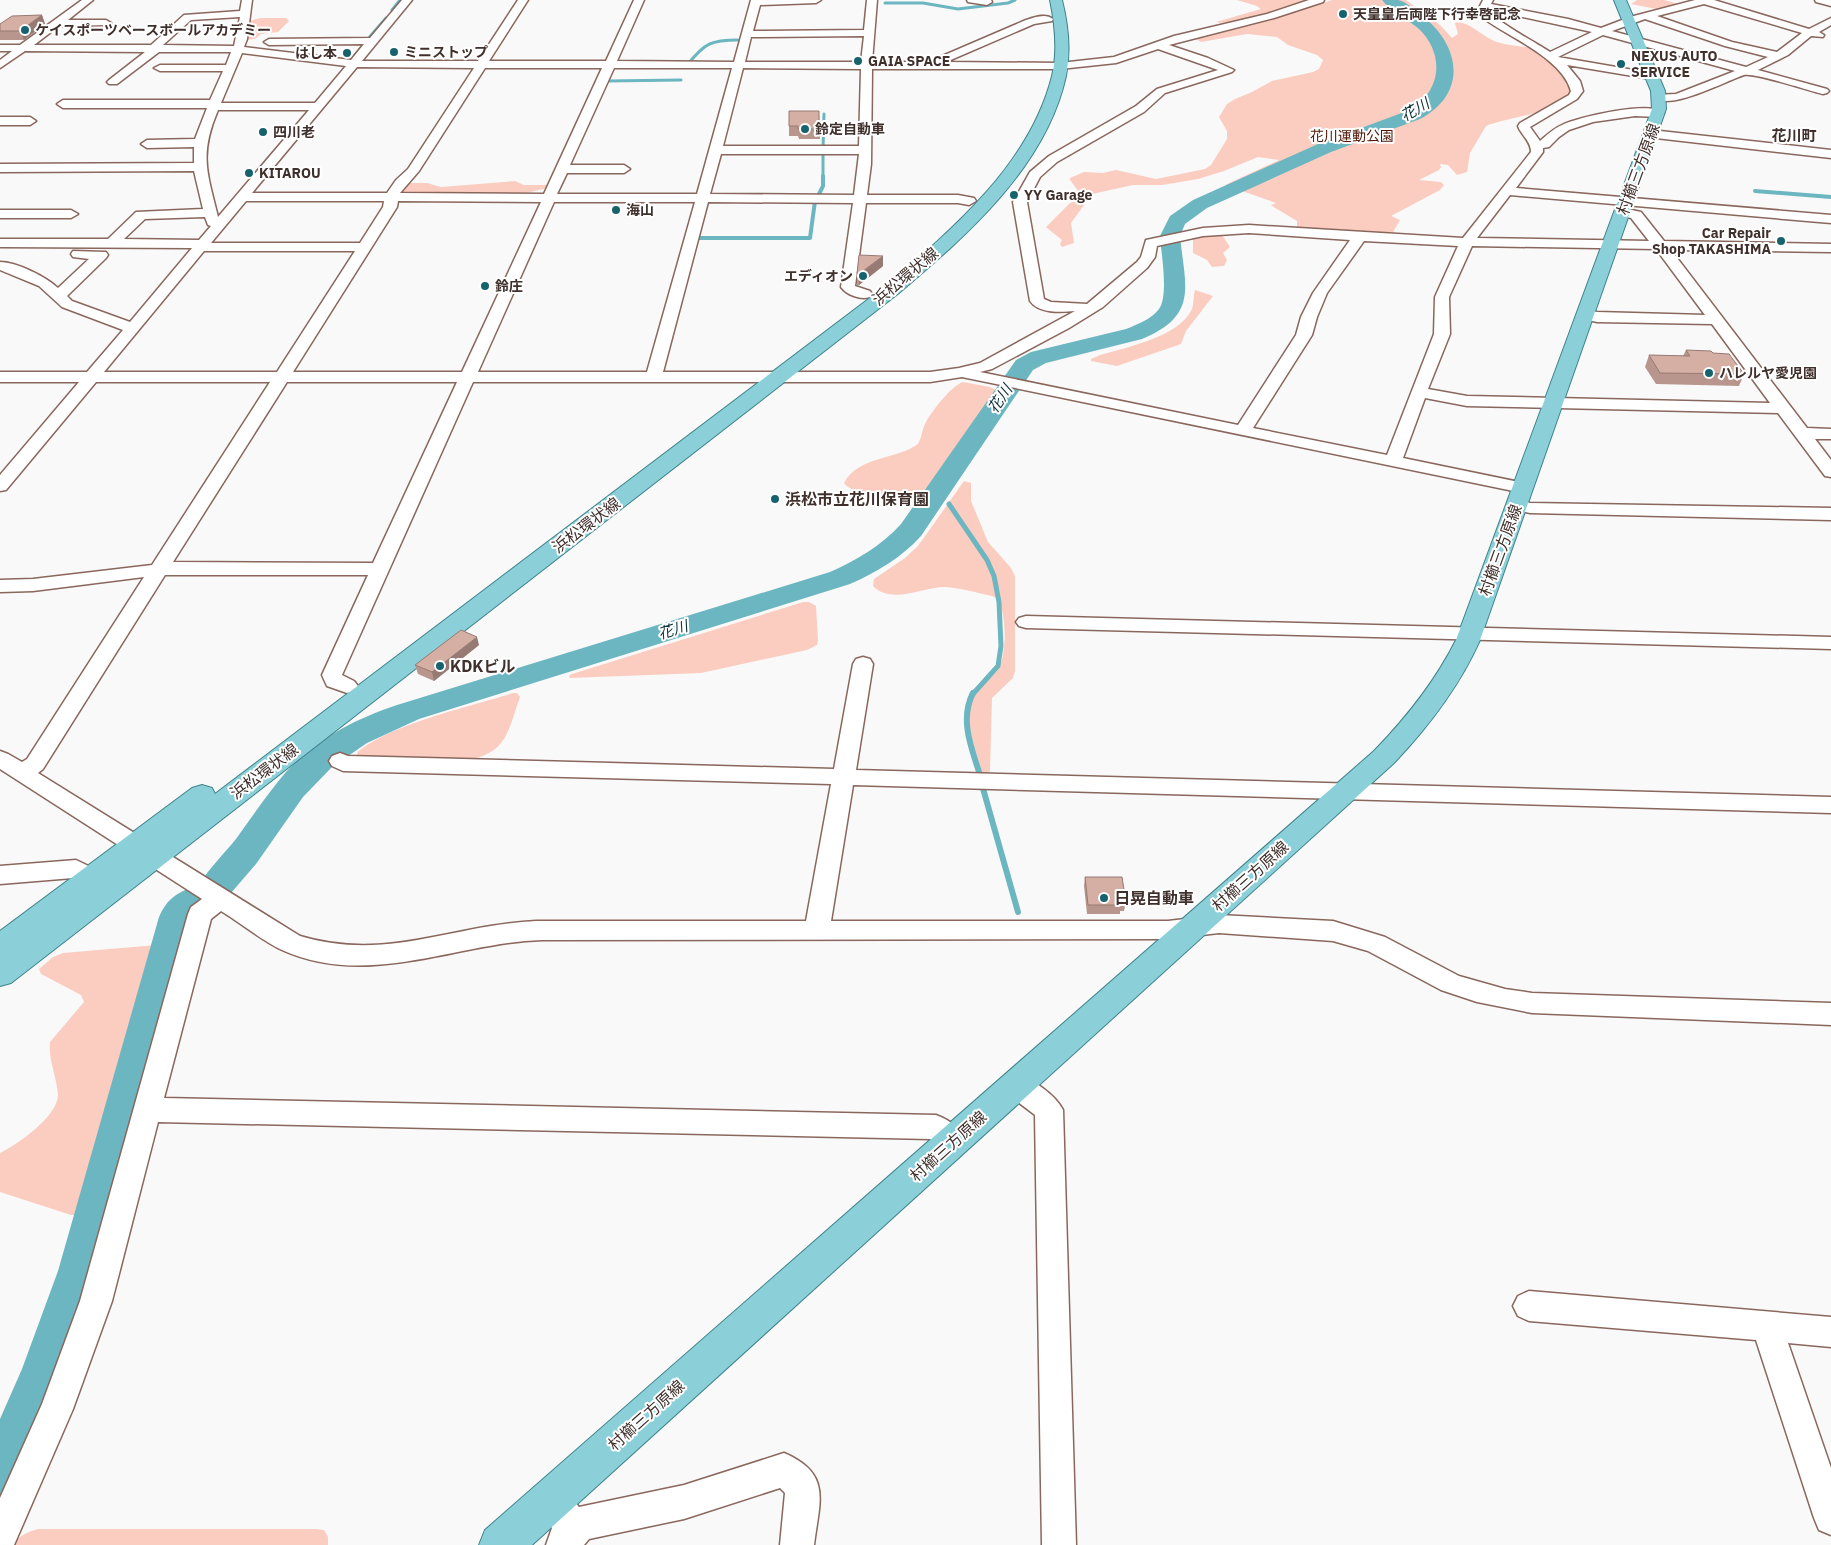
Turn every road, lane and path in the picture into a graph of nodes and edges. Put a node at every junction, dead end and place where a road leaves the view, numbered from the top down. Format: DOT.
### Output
graph roads {
  1 [pos="88,0"];
  2 [pos="247,0"];
  3 [pos="407,0"];
  4 [pos="523,0"];
  5 [pos="639,0"];
  6 [pos="816,0"];
  7 [pos="872,0"];
  8 [pos="972,0"];
  9 [pos="1319,0"];
  10 [pos="1705,0"];
  11 [pos="1820,0"];
  12 [pos="755,1"];
  13 [pos="987,2"];
  14 [pos="1487,3"];
  15 [pos="1831,3"];
  16 [pos="1049,6"];
  17 [pos="246,14"];
  18 [pos="67,15"];
  19 [pos="1633,19"];
  20 [pos="56,23"];
  21 [pos="1830,23"];
  22 [pos="244,29"];
  23 [pos="227,30"];
  24 [pos="92,31"];
  25 [pos="45,32"];
  26 [pos="1602,32"];
  27 [pos="1810,32"];
  28 [pos="870,33"];
  29 [pos="746,34"];
  30 [pos="1831,38"];
  31 [pos="373,41"];
  32 [pos="1158,45"];
  33 [pos="239,46"];
  34 [pos="0,48"];
  35 [pos="23,48"];
  36 [pos="156,48"];
  37 [pos="426,53"];
  38 [pos="1779,56"];
  39 [pos="1551,58"];
  40 [pos="354,64"];
  41 [pos="417,64"];
  42 [pos="0,65"];
  43 [pos="481,65"];
  44 [pos="609,65"];
  45 [pos="738,65"];
  46 [pos="867,66"];
  47 [pos="936,66"];
  48 [pos="1053,66"];
  49 [pos="160,68"];
  50 [pos="230,68"];
  51 [pos="1747,70"];
  52 [pos="113,82"];
  53 [pos="1827,89"];
  54 [pos="63,104"];
  55 [pos="1831,104"];
  56 [pos="214,105"];
  57 [pos="1655,105"];
  58 [pos="319,106"];
  59 [pos="0,121"];
  60 [pos="30,121"];
  61 [pos="200,143"];
  62 [pos="147,144"];
  63 [pos="1537,145"];
  64 [pos="715,150"];
  65 [pos="865,150"];
  66 [pos="1831,154"];
  67 [pos="200,167"];
  68 [pos="0,168"];
  69 [pos="562,169"];
  70 [pos="624,169"];
  71 [pos="1507,191"];
  72 [pos="243,197"];
  73 [pos="391,198"];
  74 [pos="549,198"];
  75 [pos="702,199"];
  76 [pos="860,199"];
  77 [pos="979,199"];
  78 [pos="1020,202"];
  79 [pos="1624,207"];
  80 [pos="210,212"];
  81 [pos="0,214"];
  82 [pos="71,214"];
  83 [pos="1831,219"];
  84 [pos="221,222"];
  85 [pos="1357,236"];
  86 [pos="1468,242"];
  87 [pos="0,243"];
  88 [pos="111,244"];
  89 [pos="1611,244"];
  90 [pos="1660,245"];
  91 [pos="202,246"];
  92 [pos="364,247"];
  93 [pos="1831,248"];
  94 [pos="77,254"];
  95 [pos="0,266"];
  96 [pos="865,294"];
  97 [pos="58,297"];
  98 [pos="1089,309"];
  99 [pos="1585,315"];
  100 [pos="1716,320"];
  101 [pos="133,328"];
  102 [pos="966,372"];
  103 [pos="92,376"];
  104 [pos="282,376"];
  105 [pos="0,377"];
  106 [pos="468,377"];
  107 [pos="654,377"];
  108 [pos="766,377"];
  109 [pos="1418,392"];
  110 [pos="1554,403"];
  111 [pos="1783,408"];
  112 [pos="1242,432"];
  113 [pos="1802,433"];
  114 [pos="1831,434"];
  115 [pos="1393,462"];
  116 [pos="1831,472"];
  117 [pos="0,486"];
  118 [pos="1520,496"];
  119 [pos="1831,514"];
  120 [pos="160,569"];
  121 [pos="380,569"];
  122 [pos="0,586"];
  123 [pos="1026,622"];
  124 [pos="1470,634"];
  125 [pos="1831,643"];
  126 [pos="864,664"];
  127 [pos="347,686"];
  128 [pos="0,759"];
  129 [pos="340,761"];
  130 [pos="21,773"];
  131 [pos="844,776"];
  132 [pos="1347,790"];
  133 [pos="1831,805"];
  134 [pos="145,851"];
  135 [pos="0,875"];
  136 [pos="92,878"];
  137 [pos="220,898"];
  138 [pos="1194,927"];
  139 [pos="817,930"];
  140 [pos="0,948"];
  141 [pos="0,974"];
  142 [pos="1831,1014"];
  143 [pos="1016,1085"];
  144 [pos="148,1112"];
  145 [pos="953,1141"];
  146 [pos="1529,1306"];
  147 [pos="1767,1327"];
  148 [pos="1831,1332"];
  149 [pos="551,1500"];
  150 [pos="1831,1518"];
  151 [pos="0,1537"];
  152 [pos="569,1537"];
  153 [pos="500,1545"];
  154 [pos="798,1545"];
  155 [pos="1059,1545"];
  1 -- 18 [label="street"];
  2 -- 17 [label="street"];
  3 -- 31 [label="street"];
  4 -- 43 [label="street"];
  5 -- 44 [label="street"];
  6 -- 12 [label="street"];
  7 -- 28 [label="street"];
  8 -- 13 [label="street"];
  9 -- 32 [label="street"];
  10 -- 19 [label="street"];
  10 -- 27 [label="street"];
  11 -- 15 [label="street"];
  12 -- 29 [label="street"];
  14 -- 26 [label="street"];
  14 -- 39 [label="street"];
  16 -- 47 [label="street"];
  16 -- 48 [label="main road, 浜松環状線"];
  17 -- 22 [label="street"];
  17 -- 36 [label="street"];
  18 -- 20 [label="street"];
  18 -- 20 [label="street"];
  19 -- 26 [label="street"];
  19 -- 26 [label="street"];
  19 -- 38 [label="street"];
  19 -- 51 [label="street"];
  19 -- 57 [label="main road"];
  20 -- 25 [label="street"];
  21 -- 27 [label="street"];
  22 -- 23 [label="street"];
  22 -- 33 [label="street"];
  24 -- 25 [label="street"];
  25 -- 35 [label="street"];
  26 -- 39 [label="street"];
  27 -- 30 [label="street"];
  27 -- 38 [label="street"];
  28 -- 29 [label="street"];
  28 -- 46 [label="street"];
  29 -- 45 [label="street"];
  31 -- 33 [label="street"];
  31 -- 40 [label="street"];
  32 -- 48 [label="street"];
  32 -- 78 [label="street"];
  33 -- 36 [label="street"];
  33 -- 40 [label="street"];
  33 -- 50 [label="street"];
  34 -- 35 [label="street"];
  35 -- 36 [label="street"];
  35 -- 42 [label="street"];
  36 -- 52 [label="street"];
  37 -- 41 [label="street"];
  38 -- 51 [label="street"];
  39 -- 57 [label="street"];
  39 -- 63 [label="street"];
  40 -- 41 [label="street"];
  40 -- 58 [label="street"];
  41 -- 43 [label="street"];
  43 -- 44 [label="street"];
  43 -- 73 [label="street"];
  44 -- 45 [label="street"];
  44 -- 69 [label="street"];
  45 -- 46 [label="street"];
  45 -- 64 [label="street"];
  46 -- 47 [label="street"];
  46 -- 65 [label="street"];
  47 -- 48 [label="street"];
  48 -- 77 [label="main road, 浜松環状線"];
  49 -- 50 [label="street"];
  50 -- 56 [label="street"];
  51 -- 53 [label="street"];
  51 -- 57 [label="street"];
  53 -- 55 [label="street"];
  54 -- 56 [label="street"];
  56 -- 58 [label="street"];
  56 -- 61 [label="street"];
  57 -- 63 [label="street"];
  57 -- 66 [label="street"];
  57 -- 79 [label="main road, 村櫛三方原線"];
  58 -- 72 [label="street"];
  59 -- 60 [label="street"];
  61 -- 62 [label="street"];
  61 -- 67 [label="street"];
  63 -- 71 [label="street"];
  64 -- 65 [label="street"];
  64 -- 75 [label="street"];
  65 -- 76 [label="street"];
  67 -- 68 [label="street"];
  67 -- 80 [label="street"];
  69 -- 70 [label="street"];
  69 -- 74 [label="street"];
  71 -- 79 [label="street"];
  71 -- 86 [label="street"];
  72 -- 73 [label="street"];
  72 -- 84 [label="street"];
  73 -- 74 [label="street"];
  73 -- 92 [label="street"];
  74 -- 75 [label="street"];
  74 -- 106 [label="street"];
  75 -- 76 [label="street"];
  75 -- 107 [label="street"];
  76 -- 77 [label="street"];
  76 -- 96 [label="street"];
  77 -- 78 [label="street"];
  77 -- 96 [label="main road, 浜松環状線"];
  77 -- 108 [label="main road, 浜松環状線"];
  78 -- 98 [label="street"];
  79 -- 83 [label="street"];
  79 -- 89 [label="main road, 村櫛三方原線"];
  79 -- 90 [label="street"];
  80 -- 84 [label="street"];
  80 -- 88 [label="street"];
  81 -- 82 [label="street"];
  84 -- 91 [label="street"];
  85 -- 86 [label="street"];
  85 -- 98 [label="street"];
  85 -- 112 [label="street"];
  86 -- 89 [label="street"];
  86 -- 109 [label="street"];
  87 -- 88 [label="street"];
  88 -- 91 [label="street"];
  89 -- 90 [label="street"];
  89 -- 99 [label="main road, 村櫛三方原線"];
  90 -- 93 [label="street"];
  90 -- 100 [label="street"];
  91 -- 92 [label="street"];
  91 -- 101 [label="street"];
  92 -- 104 [label="street"];
  94 -- 97 [label="street"];
  95 -- 97 [label="street"];
  96 -- 108 [label="main road, 浜松環状線"];
  97 -- 101 [label="street"];
  98 -- 102 [label="street"];
  99 -- 100 [label="street"];
  99 -- 110 [label="main road, 村櫛三方原線"];
  100 -- 111 [label="street"];
  101 -- 103 [label="street"];
  102 -- 108 [label="street"];
  102 -- 112 [label="street"];
  103 -- 104 [label="street"];
  103 -- 105 [label="street"];
  103 -- 117 [label="street"];
  104 -- 106 [label="street"];
  104 -- 120 [label="street"];
  106 -- 107 [label="street"];
  106 -- 121 [label="street"];
  107 -- 108 [label="street"];
  108 -- 127 [label="main road, 浜松環状線"];
  108 -- 134 [label="main road, 浜松環状線"];
  109 -- 110 [label="street"];
  109 -- 115 [label="street"];
  110 -- 111 [label="street"];
  110 -- 118 [label="main road, 村櫛三方原線"];
  111 -- 113 [label="street"];
  112 -- 115 [label="street"];
  113 -- 114 [label="street"];
  113 -- 116 [label="street"];
  115 -- 118 [label="street"];
  118 -- 119 [label="street"];
  118 -- 124 [label="main road, 村櫛三方原線"];
  120 -- 121 [label="street"];
  120 -- 122 [label="street"];
  120 -- 130 [label="street"];
  121 -- 127 [label="street"];
  123 -- 124 [label="street"];
  124 -- 125 [label="street"];
  124 -- 132 [label="main road, 村櫛三方原線"];
  126 -- 131 [label="street"];
  127 -- 134 [label="main road, 浜松環状線"];
  128 -- 130 [label="street"];
  129 -- 131 [label="street"];
  130 -- 134 [label="street"];
  131 -- 132 [label="street"];
  131 -- 139 [label="street"];
  132 -- 133 [label="street"];
  132 -- 138 [label="main road, 村櫛三方原線"];
  134 -- 136 [label="main road, 浜松環状線"];
  134 -- 137 [label="street"];
  134 -- 141 [label="main road, 浜松環状線"];
  135 -- 136 [label="street"];
  136 -- 140 [label="main road, 浜松環状線"];
  137 -- 139 [label="street"];
  137 -- 144 [label="street"];
  138 -- 139 [label="street"];
  138 -- 142 [label="street"];
  138 -- 143 [label="main road, 村櫛三方原線"];
  143 -- 145 [label="main road, 村櫛三方原線"];
  143 -- 155 [label="street"];
  144 -- 145 [label="street"];
  144 -- 151 [label="street"];
  145 -- 149 [label="main road, 村櫛三方原線"];
  146 -- 147 [label="street"];
  147 -- 148 [label="street"];
  147 -- 150 [label="street"];
  149 -- 152 [label="street"];
  149 -- 153 [label="main road, 村櫛三方原線"];
  152 -- 154 [label="street"];
}
